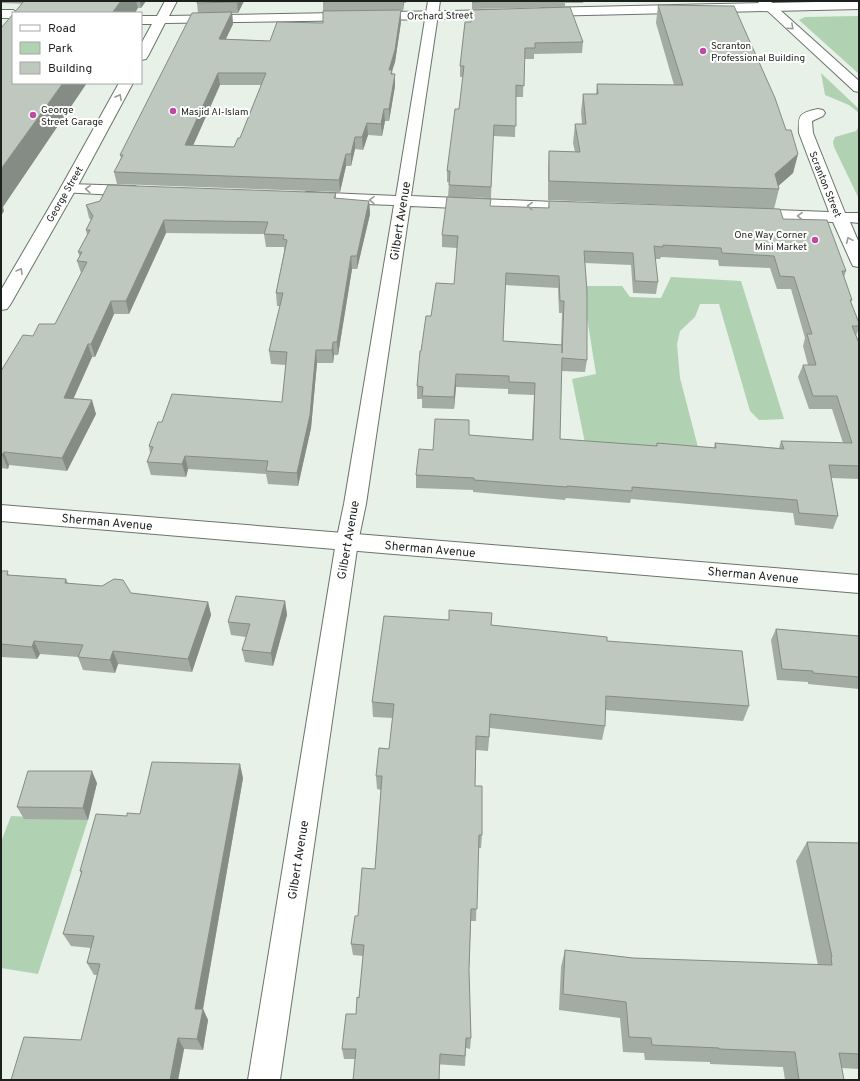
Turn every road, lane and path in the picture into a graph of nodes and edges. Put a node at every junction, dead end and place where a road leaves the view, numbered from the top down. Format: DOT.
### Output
graph roads {
  1 [pos="172,1"];
  2 [pos="766,4"];
  3 [pos="859,5"];
  4 [pos="433,8"];
  5 [pos="517,13"];
  6 [pos="533,13"];
  7 [pos="1,14"];
  8 [pos="12,14"];
  9 [pos="142,20"];
  10 [pos="160,21"];
  11 [pos="142,54"];
  12 [pos="125,84"];
  13 [pos="859,88"];
  14 [pos="818,113"];
  15 [pos="68,189"];
  16 [pos="147,192"];
  17 [pos="295,197"];
  18 [pos="403,201"];
  19 [pos="589,208"];
  20 [pos="740,214"];
  21 [pos="839,217"];
  22 [pos="859,218"];
  23 [pos="859,262"];
  24 [pos="1,305"];
  25 [pos="1,513"];
  26 [pos="347,542"];
  27 [pos="859,584"];
  28 [pos="264,1080"];
  1 -- 10 [label="main road"];
  2 -- 3 [label="main road"];
  2 -- 6 [label="main road"];
  2 -- 13 [label="main road, one-way"];
  4 -- 5 [label="main road, Orchard Street"];
  4 -- 10 [label="main road, Orchard Street"];
  4 -- 18 [label="main road, Gilbert Avenue"];
  7 -- 8 [label="main road"];
  9 -- 10 [label="main road, Orchard Street"];
  10 -- 11 [label="main road"];
  15 -- 12 [label="main road, George Street, one-way"];
  14 -- 21 [label="main road, Scranton Street"];
  16 -- 15 [label="main road, one-way"];
  24 -- 15 [label="main road, George Street, one-way"];
  18 -- 17 [label="main road, one-way"];
  19 -- 18 [label="main road, one-way"];
  18 -- 26 [label="main road, Gilbert Avenue"];
  21 -- 20 [label="main road, one-way"];
  21 -- 22 [label="main road"];
  23 -- 21 [label="main road, Scranton Street, one-way"];
  25 -- 26 [label="main road, Sherman Avenue"];
  26 -- 27 [label="main road, Sherman Avenue"];
  26 -- 28 [label="main road, Gilbert Avenue"];
}
